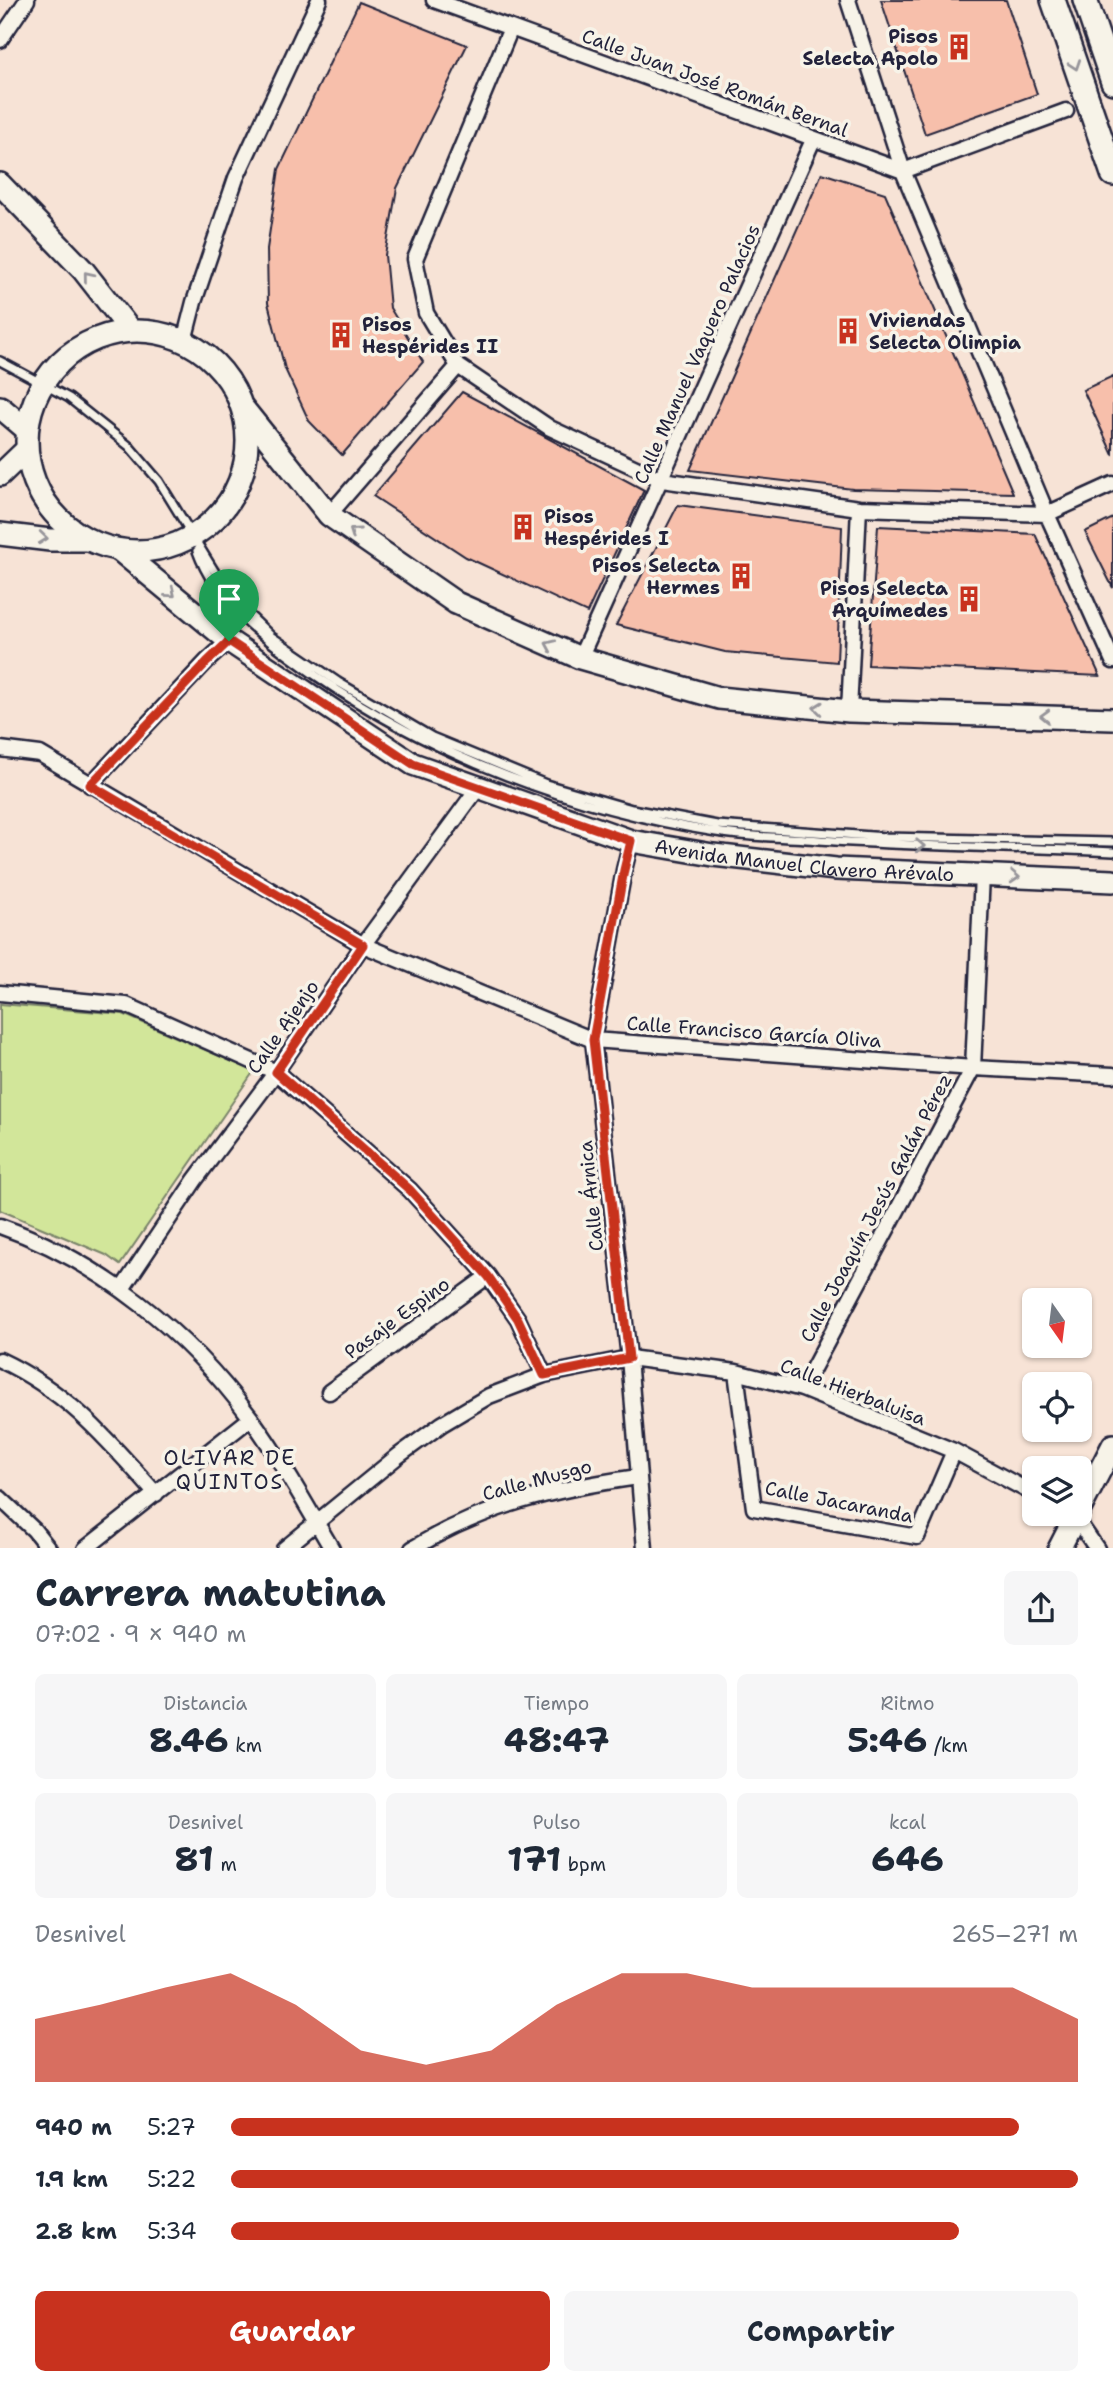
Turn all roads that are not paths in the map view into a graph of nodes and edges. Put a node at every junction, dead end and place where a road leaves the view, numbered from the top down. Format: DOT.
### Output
graph roads {
  1 [pos="27,0"];
  2 [pos="319,0"];
  3 [pos="435,0"];
  4 [pos="848,0"];
  5 [pos="1053,0"];
  6 [pos="1085,0"];
  7 [pos="511,28"];
  8 [pos="0,40"];
  9 [pos="1113,82"];
  10 [pos="1066,111"];
  11 [pos="813,140"];
  12 [pos="903,171"];
  13 [pos="1113,174"];
  14 [pos="0,184"];
  15 [pos="130,330"];
  16 [pos="184,341"];
  17 [pos="0,361"];
  18 [pos="458,366"];
  19 [pos="42,383"];
  20 [pos="0,407"];
  21 [pos="243,408"];
  22 [pos="26,439"];
  23 [pos="0,475"];
  24 [pos="662,480"];
  25 [pos="1113,484"];
  26 [pos="859,508"];
  27 [pos="1047,514"];
  28 [pos="329,515"];
  29 [pos="0,534"];
  30 [pos="192,537"];
  31 [pos="87,540"];
  32 [pos="119,550"];
  33 [pos="229,641"];
  34 [pos="580,658"];
  35 [pos="1113,661"];
  36 [pos="849,710"];
  37 [pos="1113,719"];
  38 [pos="0,749"];
  39 [pos="90,785"];
  40 [pos="478,788"];
  41 [pos="631,841"];
  42 [pos="1113,842"];
  43 [pos="1113,852"];
  44 [pos="982,875"];
  45 [pos="1113,881"];
  46 [pos="363,945"];
  47 [pos="0,993"];
  48 [pos="593,1040"];
  49 [pos="973,1068"];
  50 [pos="276,1072"];
  51 [pos="1113,1075"];
  52 [pos="0,1226"];
  53 [pos="488,1276"];
  54 [pos="122,1289"];
  55 [pos="629,1358"];
  56 [pos="0,1360"];
  57 [pos="736,1372"];
  58 [pos="544,1375"];
  59 [pos="802,1389"];
  60 [pos="329,1392"];
  61 [pos="251,1418"];
  62 [pos="1113,1445"];
  63 [pos="954,1451"];
  64 [pos="638,1477"];
  65 [pos="1092,1483"];
  66 [pos="1022,1488"];
  67 [pos="156,1494"];
  68 [pos="0,1498"];
  69 [pos="317,1523"];
  70 [pos="1069,1526"];
  71 [pos="1083,1526"];
  72 [pos="48,1548"];
  73 [pos="86,1548"];
  74 [pos="285,1548"];
  75 [pos="331,1548"];
  76 [pos="414,1548"];
  77 [pos="645,1548"];
  78 [pos="1059,1548"];
  79 [pos="1096,1548"];
  1 -- 8 [label="street"];
  2 -- 16 [label="street"];
  3 -- 7 [label="street, Calle Juan José Román Bernal"];
  4 -- 12 [label="street"];
  5 -- 13 [label="main road, one-way"];
  6 -- 9 [label="main road"];
  7 -- 11 [label="street, Calle Juan José Román Bernal"];
  7 -- 18 [label="street"];
  10 -- 12 [label="street"];
  11 -- 12 [label="street, Calle Juan José Román Bernal"];
  11 -- 24 [label="street, Calle Manuel Vaquero Palacios"];
  12 -- 27 [label="street"];
  15 -- 14 [label="main road, one-way"];
  15 -- 16 [label="main road"];
  15 -- 19 [label="main road"];
  16 -- 21 [label="main road"];
  17 -- 19 [label="lane"];
  18 -- 24 [label="street"];
  18 -- 28 [label="street"];
  19 -- 22 [label="main road"];
  19 -- 30 [label="lane"];
  20 -- 22 [label="main road"];
  21 -- 28 [label="main road"];
  21 -- 30 [label="main road"];
  22 -- 23 [label="main road"];
  22 -- 31 [label="main road"];
  24 -- 26 [label="street"];
  24 -- 34 [label="street, Calle Manuel Vaquero Palacios"];
  25 -- 27 [label="street"];
  26 -- 27 [label="street"];
  26 -- 36 [label="street"];
  27 -- 35 [label="street"];
  34 -- 28 [label="main road, one-way"];
  29 -- 31 [label="main road, one-way"];
  30 -- 32 [label="main road"];
  30 -- 42 [label="lane"];
  30 -- 43 [label="lane, one-way"];
  31 -- 32 [label="main road"];
  32 -- 33 [label="main road, Avenida Manuel Clavero Arévalo, one-way"];
  33 -- 39 [label="street"];
  33 -- 40 [label="main road, Avenida Manuel Clavero Arévalo"];
  36 -- 34 [label="main road, one-way"];
  37 -- 36 [label="main road, one-way"];
  38 -- 39 [label="street, Calle Francisco García Oliva"];
  39 -- 46 [label="street, Calle Francisco García Oliva"];
  40 -- 41 [label="main road, Avenida Manuel Clavero Arévalo"];
  40 -- 46 [label="street, Calle Ajenjo"];
  41 -- 44 [label="main road, Avenida Manuel Clavero Arévalo"];
  41 -- 48 [label="street, Calle Árnica"];
  44 -- 45 [label="main road, Avenida Manuel Clavero Arévalo, one-way"];
  44 -- 49 [label="street, Calle Joaquín Jesús Galán Pérez"];
  46 -- 48 [label="street, Calle Francisco García Oliva"];
  46 -- 50 [label="street, Calle Ajenjo"];
  47 -- 50 [label="street"];
  48 -- 49 [label="street, Calle Francisco García Oliva"];
  48 -- 55 [label="street, Calle Árnica"];
  49 -- 51 [label="street, Calle Francisco García Oliva"];
  49 -- 59 [label="street, Calle Joaquín Jesús Galán Pérez"];
  50 -- 53 [label="street"];
  50 -- 54 [label="street, Calle Ajenjo"];
  52 -- 54 [label="street"];
  53 -- 58 [label="street"];
  53 -- 60 [label="street, Pasaje Espino"];
  54 -- 61 [label="street"];
  55 -- 57 [label="street, Calle Hierbaluisa"];
  55 -- 58 [label="street, Calle Hierbaluisa"];
  55 -- 64 [label="street, Calle Árnica"];
  56 -- 67 [label="street"];
  57 -- 59 [label="street, Calle Hierbaluisa"];
  57 -- 63 [label="street, Calle Jacaranda"];
  58 -- 69 [label="street, Calle Hierbaluisa"];
  59 -- 63 [label="street, Calle Hierbaluisa"];
  61 -- 67 [label="street"];
  61 -- 69 [label="street"];
  62 -- 65 [label="main road"];
  63 -- 66 [label="street, Calle Hierbaluisa"];
  64 -- 76 [label="street, Calle Musgo"];
  64 -- 77 [label="street, Calle Árnica"];
  67 -- 73 [label="street"];
  68 -- 72 [label="street"];
  69 -- 74 [label="street, Calle Hierbaluisa"];
  69 -- 75 [label="street"];
  70 -- 78 [label="main road"];
  71 -- 79 [label="street"];
}
